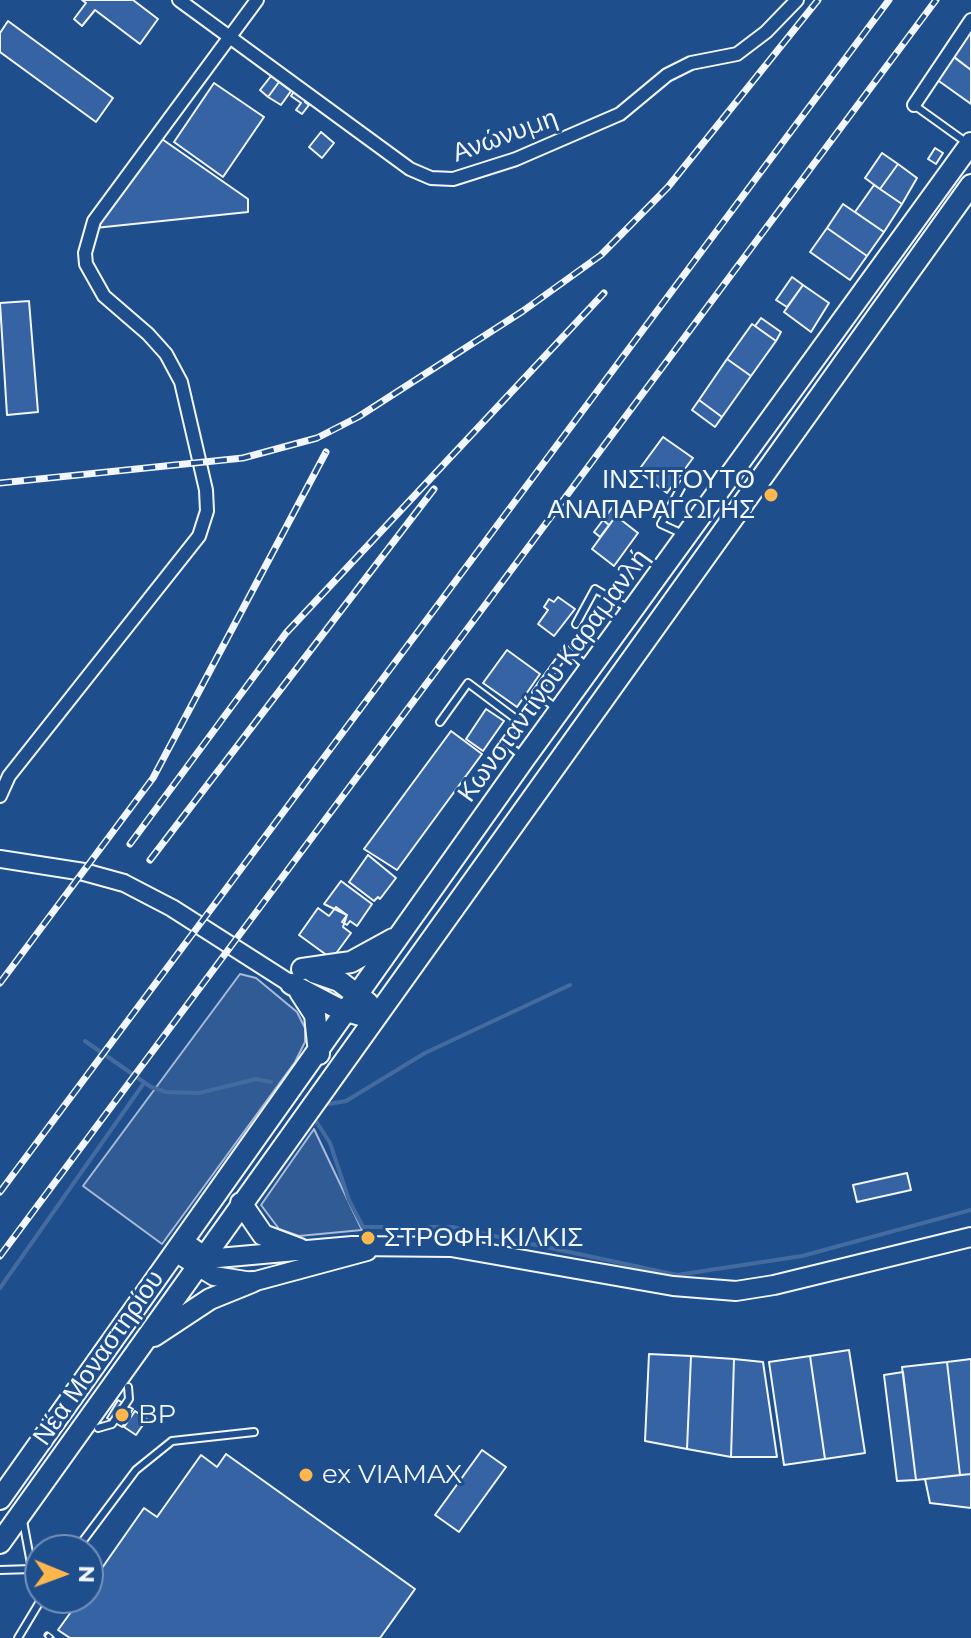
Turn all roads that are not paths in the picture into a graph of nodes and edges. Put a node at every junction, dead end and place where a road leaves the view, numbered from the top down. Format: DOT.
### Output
graph roads {
  1 [pos="179,0"];
  2 [pos="257,0"];
  3 [pos="797,0"];
  4 [pos="971,20"];
  5 [pos="228,37"];
  6 [pos="914,105"];
  7 [pos="970,144"];
  8 [pos="971,185"];
  9 [pos="683,484"];
  10 [pos="686,536"];
  11 [pos="632,611"];
  12 [pos="576,624"];
  13 [pos="591,669"];
  14 [pos="560,710"];
  15 [pos="440,722"];
  16 [pos="525,758"];
  17 [pos="0,796"];
  18 [pos="0,859"];
  19 [pos="406,929"];
  20 [pos="296,976"];
  21 [pos="361,994"];
  22 [pos="348,1012"];
  23 [pos="376,1018"];
  24 [pos="319,1054"];
  25 [pos="241,1203"];
  26 [pos="971,1237"];
  27 [pos="179,1246"];
  28 [pos="381,1246"];
  29 [pos="300,1249"];
  30 [pos="200,1260"];
  31 [pos="252,1282"];
  32 [pos="136,1352"];
  33 [pos="128,1387"];
  34 [pos="98,1428"];
  35 [pos="254,1432"];
  36 [pos="0,1499"];
  37 [pos="21,1512"];
  38 [pos="25,1534"];
  39 [pos="88,1534"];
  40 [pos="0,1543"];
  41 [pos="24,1569"];
  42 [pos="0,1570"];
  43 [pos="32,1614"];
  44 [pos="18,1638"];
  1 -- 5 [label="street, Ανώνυμη"];
  2 -- 5 [label="street"];
  3 -- 5 [label="street, Ανώνυμη"];
  4 -- 6 [label="street"];
  5 -- 17 [label="street"];
  6 -- 7 [label="lane"];
  7 -- 10 [label="main road, Κωνσταντίνου Καραμανλή"];
  8 -- 23 [label="main road, Κωνσταντίνου Καραμανλή"];
  9 -- 10 [label="lane"];
  10 -- 11 [label="main road, Κωνσταντίνου Καραμανλή"];
  11 -- 12 [label="lane"];
  11 -- 13 [label="main road, Κωνσταντίνου Καραμανλή"];
  13 -- 14 [label="main road, Κωνσταντίνου Καραμανλή"];
  13 -- 14 [label="lane"];
  14 -- 16 [label="main road, Κωνσταντίνου Καραμανλή"];
  15 -- 16 [label="lane"];
  16 -- 19 [label="main road, Κωνσταντίνου Καραμανλή"];
  18 -- 20 [label="street"];
  19 -- 20 [label="main road"];
  19 -- 21 [label="main road, Κωνσταντίνου Καραμανλή"];
  20 -- 21 [label="main road"];
  20 -- 22 [label="main road"];
  20 -- 24 [label="main road"];
  21 -- 22 [label="main road, Κωνσταντίνου Καραμανλή"];
  21 -- 23 [label="main road"];
  22 -- 23 [label="main road"];
  22 -- 24 [label="main road, Κωνσταντίνου Καραμανλή"];
  23 -- 25 [label="main road, Κωνσταντίνου Καραμανλή"];
  24 -- 27 [label="main road, Κωνσταντίνου Καραμανλή"];
  25 -- 29 [label="main road"];
  25 -- 30 [label="main road, Νέα Μοναστηρίου"];
  26 -- 28 [label="main road"];
  27 -- 30 [label="main road"];
  27 -- 36 [label="main road, Νέα Μοναστηρίου"];
  28 -- 29 [label="main road"];
  28 -- 31 [label="main road"];
  29 -- 30 [label="main road"];
  30 -- 31 [label="main road"];
  30 -- 32 [label="main road, Νέα Μοναστηρίου"];
  31 -- 32 [label="main road"];
  32 -- 37 [label="main road, Νέα Μοναστηρίου"];
  33 -- 34 [label="lane"];
  35 -- 39 [label="lane"];
  37 -- 38 [label="lane"];
  37 -- 40 [label="main road, Νέα Μοναστηρίου"];
  41 -- 42 [label="lane"];
  43 -- 44 [label="lane"];
}
